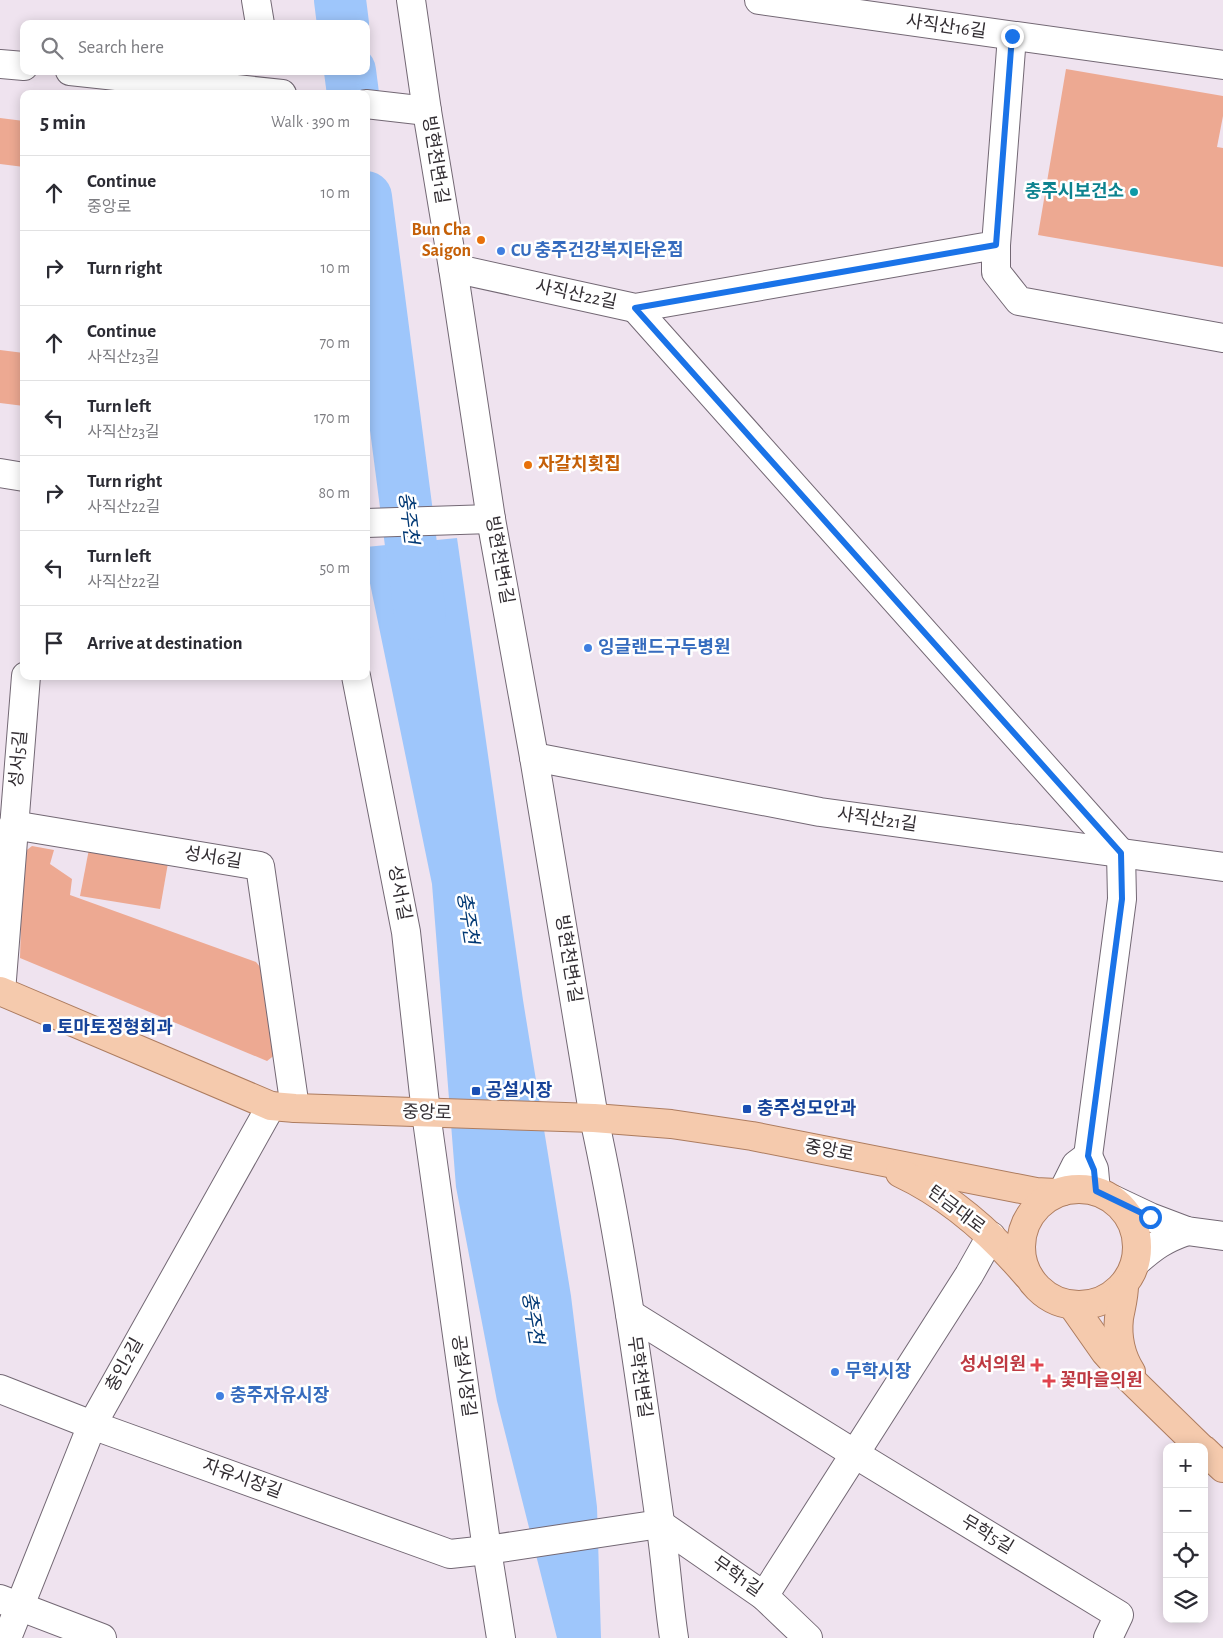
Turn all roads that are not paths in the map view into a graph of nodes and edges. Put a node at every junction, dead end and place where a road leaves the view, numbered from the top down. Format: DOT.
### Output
graph roads {
  1 [pos="256,0"];
  2 [pos="411,0"];
  3 [pos="759,0"];
  4 [pos="900,10"];
  5 [pos="259,20"];
  6 [pos="1012,36"];
  7 [pos="0,64"];
  8 [pos="1223,65"];
  9 [pos="20,66"];
  10 [pos="118,75"];
  11 [pos="273,88"];
  12 [pos="370,105"];
  13 [pos="427,112"];
  14 [pos="996,245"];
  15 [pos="454,268"];
  16 [pos="635,308"];
  17 [pos="1223,338"];
  18 [pos="0,473"];
  19 [pos="20,476"];
  20 [pos="491,519"];
  21 [pos="370,523"];
  22 [pos="26,680"];
  23 [pos="357,680"];
  24 [pos="534,757"];
  25 [pos="13,825"];
  26 [pos="1121,853"];
  27 [pos="1223,867"];
  28 [pos="0,991"];
  29 [pos="283,1107"];
  30 [pos="436,1113"];
  31 [pos="582,1118"];
  32 [pos="1088,1156"];
  33 [pos="874,1160"];
  34 [pos="1060,1192"];
  35 [pos="1105,1195"];
  36 [pos="1187,1231"];
  37 [pos="991,1236"];
  38 [pos="1223,1236"];
  39 [pos="1130,1274"];
  40 [pos="1027,1275"];
  41 [pos="1072,1305"];
  42 [pos="630,1314"];
  43 [pos="0,1389"];
  44 [pos="1142,1391"];
  45 [pos="92,1425"];
  46 [pos="1196,1443"];
  47 [pos="855,1454"];
  48 [pos="1208,1454"];
  49 [pos="1223,1468"];
  50 [pos="650,1525"];
  51 [pos="498,1548"];
  52 [pos="764,1596"];
  53 [pos="10,1603"];
  54 [pos="1113,1626"];
  55 [pos="7,1638"];
  56 [pos="102,1638"];
  57 [pos="501,1638"];
  58 [pos="674,1638"];
  59 [pos="808,1638"];
  1 -- 5 [label="street"];
  2 -- 13 [label="street, 빙현천변1길"];
  3 -- 4 [label="street, 사직산16길"];
  4 -- 6 [label="street, 사직산16길"];
  6 -- 8 [label="street, 사직산16길"];
  6 -- 14 [label="street"];
  7 -- 9 [label="street"];
  10 -- 11 [label="street"];
  12 -- 13 [label="street"];
  13 -- 15 [label="street, 빙현천변1길"];
  14 -- 16 [label="street, 사직산22길"];
  14 -- 17 [label="street"];
  15 -- 16 [label="street, 사직산22길"];
  15 -- 20 [label="street, 빙현천변1길"];
  16 -- 26 [label="street"];
  18 -- 19 [label="street"];
  20 -- 21 [label="street"];
  20 -- 24 [label="street, 빙현천변1길"];
  22 -- 25 [label="street, 성서5길"];
  23 -- 30 [label="street, 성서1길"];
  24 -- 26 [label="street, 사직산21길"];
  24 -- 31 [label="street, 빙현천변1길"];
  25 -- 28 [label="street, 성서5길"];
  25 -- 29 [label="street, 성서6길"];
  26 -- 27 [label="street, 사직산21길"];
  26 -- 32 [label="street"];
  28 -- 29 [label="main road, 중앙로"];
  29 -- 30 [label="main road, 중앙로"];
  29 -- 45 [label="street, 충인2길"];
  30 -- 31 [label="main road, 중앙로"];
  30 -- 51 [label="street, 공설시장길"];
  31 -- 33 [label="main road, 중앙로"];
  31 -- 42 [label="street, 무학천변길"];
  32 -- 34 [label="street"];
  32 -- 35 [label="street"];
  33 -- 34 [label="main road"];
  33 -- 37 [label="main road, 탄금대로"];
  34 -- 35 [label="main road"];
  34 -- 40 [label="main road"];
  35 -- 36 [label="street"];
  35 -- 39 [label="main road"];
  36 -- 38 [label="street"];
  36 -- 39 [label="street"];
  37 -- 40 [label="main road, 탄금대로"];
  37 -- 47 [label="street"];
  39 -- 41 [label="main road"];
  39 -- 44 [label="main road"];
  40 -- 41 [label="main road"];
  41 -- 44 [label="main road"];
  42 -- 47 [label="street, 무학5길"];
  42 -- 50 [label="street, 무학천변길"];
  43 -- 45 [label="street, 자유시장길"];
  44 -- 46 [label="main road"];
  45 -- 51 [label="street, 자유시장길"];
  45 -- 53 [label="street, 충인2길"];
  47 -- 52 [label="street"];
  47 -- 54 [label="street, 무학5길"];
  48 -- 49 [label="main road"];
  50 -- 51 [label="street, 자유시장길"];
  50 -- 52 [label="street, 무학1길"];
  50 -- 58 [label="street, 무학천변길"];
  51 -- 57 [label="street, 공설시장길"];
  52 -- 59 [label="street, 무학1길"];
  53 -- 55 [label="street, 충인2길"];
  53 -- 56 [label="street"];
}
